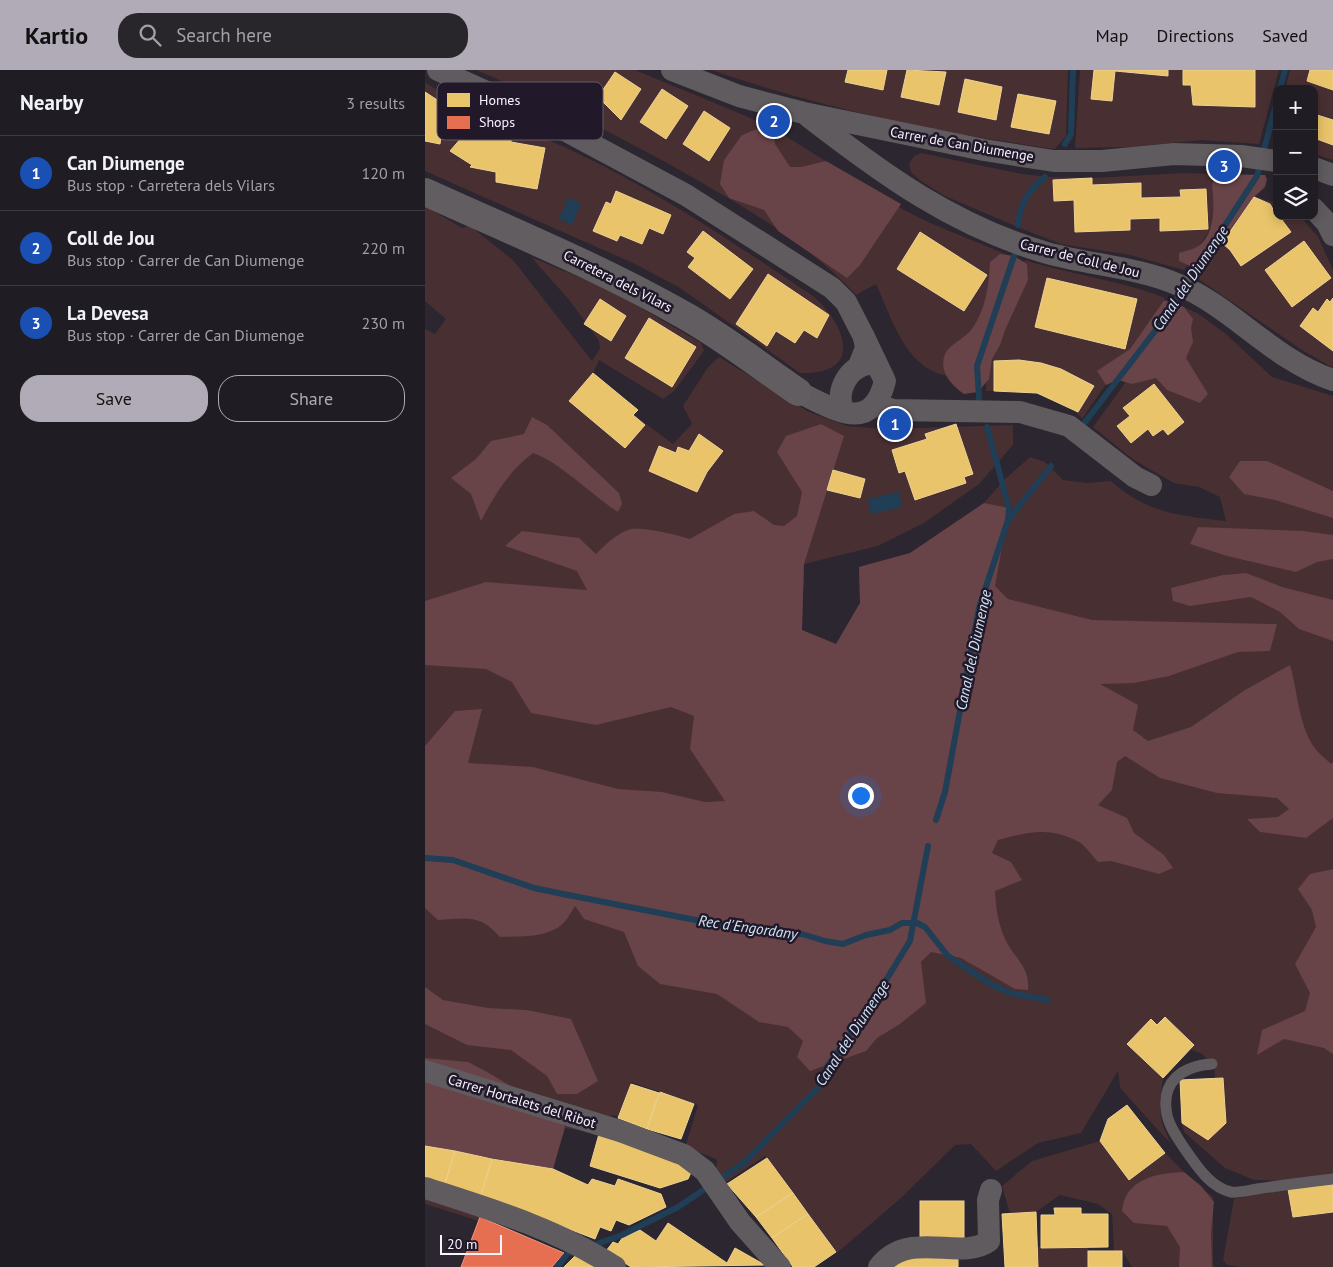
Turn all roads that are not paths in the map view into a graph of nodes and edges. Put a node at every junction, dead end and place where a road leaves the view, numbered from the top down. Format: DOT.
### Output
graph roads {
  1 [pos="438,70"];
  2 [pos="672,70"];
  3 [pos="465,82"];
  4 [pos="804,113"];
  5 [pos="583,140"];
  6 [pos="1267,160"];
  7 [pos="1318,169"];
  8 [pos="1333,175"];
  9 [pos="425,192"];
  10 [pos="1318,213"];
  11 [pos="1333,235"];
  12 [pos="864,337"];
  13 [pos="858,368"];
  14 [pos="880,368"];
  15 [pos="1333,380"];
  16 [pos="843,386"];
  17 [pos="798,392"];
  18 [pos="875,404"];
  19 [pos="844,411"];
  20 [pos="1151,485"];
  21 [pos="1212,1064"];
  22 [pos="425,1071"];
  23 [pos="1333,1179"];
  24 [pos="425,1188"];
  25 [pos="991,1190"];
  26 [pos="615,1267"];
  27 [pos="780,1267"];
  28 [pos="879,1267"];
  1 -- 3 [label="street"];
  2 -- 4 [label="street, Carrer de Can Diumenge"];
  4 -- 6 [label="street, Carrer de Can Diumenge"];
  4 -- 15 [label="street, Carrer de Coll de Jou"];
  5 -- 12 [label="street"];
  7 -- 8 [label="street"];
  9 -- 17 [label="street, Carretera dels Vilars"];
  10 -- 11 [label="street"];
  12 -- 13 [label="street"];
  12 -- 14 [label="street"];
  13 -- 14 [label="street"];
  13 -- 16 [label="street"];
  14 -- 18 [label="street"];
  16 -- 17 [label="street"];
  16 -- 19 [label="street"];
  17 -- 19 [label="street, Carretera dels Vilars"];
  18 -- 19 [label="street"];
  18 -- 20 [label="street"];
  21 -- 23 [label="lane"];
  22 -- 27 [label="street, Carrer Hortalets del Ribot"];
  24 -- 26 [label="street"];
  25 -- 28 [label="street"];
}
